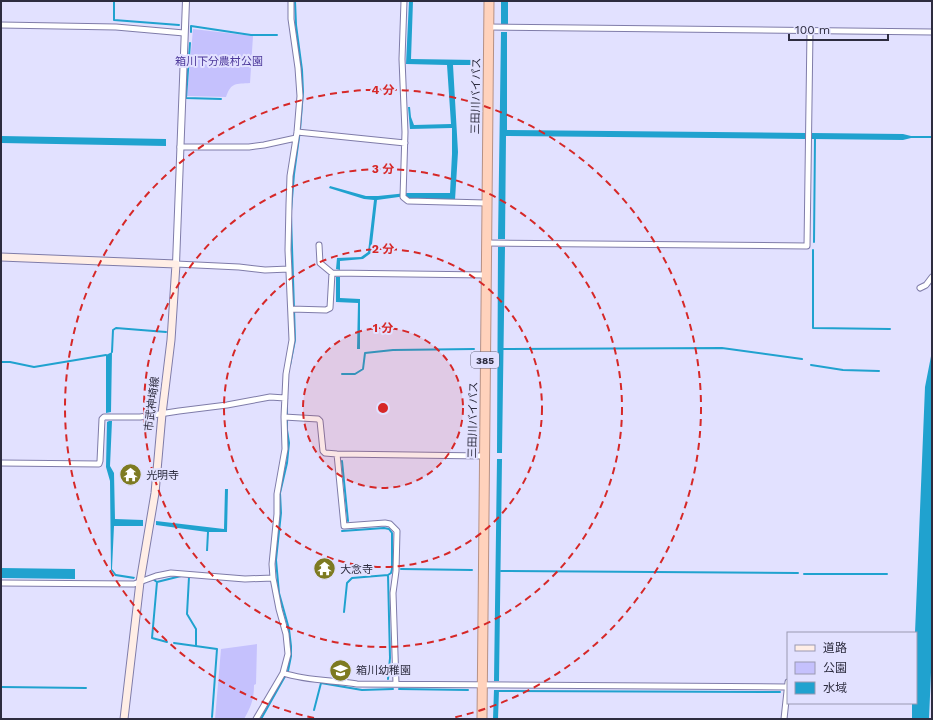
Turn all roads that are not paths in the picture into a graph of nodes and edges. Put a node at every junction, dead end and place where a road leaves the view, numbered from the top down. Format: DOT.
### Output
graph roads {
  1 [pos="186,1"];
  2 [pos="291,1"];
  3 [pos="404,1"];
  4 [pos="489,1"];
  5 [pos="1,26"];
  6 [pos="489,28"];
  7 [pos="810,31"];
  8 [pos="932,32"];
  9 [pos="184,33"];
  10 [pos="298,134"];
  11 [pos="405,143"];
  12 [pos="180,147"];
  13 [pos="486,203"];
  14 [pos="487,243"];
  15 [pos="319,245"];
  16 [pos="1,257"];
  17 [pos="176,264"];
  18 [pos="289,269"];
  19 [pos="332,273"];
  20 [pos="486,275"];
  21 [pos="932,277"];
  22 [pos="920,288"];
  23 [pos="294,309"];
  24 [pos="285,398"];
  25 [pos="162,414"];
  26 [pos="287,417"];
  27 [pos="337,454"];
  28 [pos="484,456"];
  29 [pos="1,463"];
  30 [pos="273,578"];
  31 [pos="1,582"];
  32 [pos="140,582"];
  33 [pos="286,674"];
  34 [pos="396,684"];
  35 [pos="483,685"];
  36 [pos="787,685"];
  37 [pos="125,719"];
  38 [pos="256,719"];
  39 [pos="482,719"];
  40 [pos="784,719"];
  1 -- 9 [label="street"];
  2 -- 10 [label="street"];
  3 -- 11 [label="street"];
  4 -- 6 [label="highway, 三田川バイパス / 385"];
  5 -- 9 [label="street"];
  6 -- 7 [label="street"];
  6 -- 13 [label="highway, 三田川バイパス / 385"];
  7 -- 8 [label="street"];
  7 -- 14 [label="street"];
  9 -- 12 [label="street"];
  10 -- 11 [label="street"];
  10 -- 12 [label="street"];
  10 -- 18 [label="street"];
  11 -- 13 [label="street"];
  12 -- 17 [label="street"];
  13 -- 14 [label="highway, 三田川バイパス / 385"];
  14 -- 20 [label="highway, 三田川バイパス / 385"];
  15 -- 19 [label="street"];
  16 -- 17 [label="main road"];
  17 -- 18 [label="street"];
  17 -- 25 [label="main road, 市武神埼線"];
  18 -- 23 [label="street"];
  19 -- 20 [label="street"];
  19 -- 23 [label="street"];
  20 -- 28 [label="highway, 三田川バイパス / 385"];
  21 -- 22 [label="street"];
  23 -- 24 [label="street"];
  24 -- 25 [label="street"];
  24 -- 26 [label="street"];
  25 -- 29 [label="street"];
  25 -- 32 [label="main road, 市武神埼線"];
  26 -- 27 [label="street"];
  26 -- 30 [label="street"];
  27 -- 28 [label="street"];
  27 -- 34 [label="street"];
  28 -- 35 [label="highway, 三田川バイパス / 385"];
  30 -- 32 [label="street"];
  30 -- 33 [label="street"];
  31 -- 32 [label="street"];
  32 -- 37 [label="main road, 市武神埼線"];
  33 -- 34 [label="street"];
  33 -- 38 [label="street"];
  34 -- 35 [label="street"];
  35 -- 36 [label="street"];
  35 -- 39 [label="highway, 三田川バイパス / 385"];
  36 -- 40 [label="street"];
}
